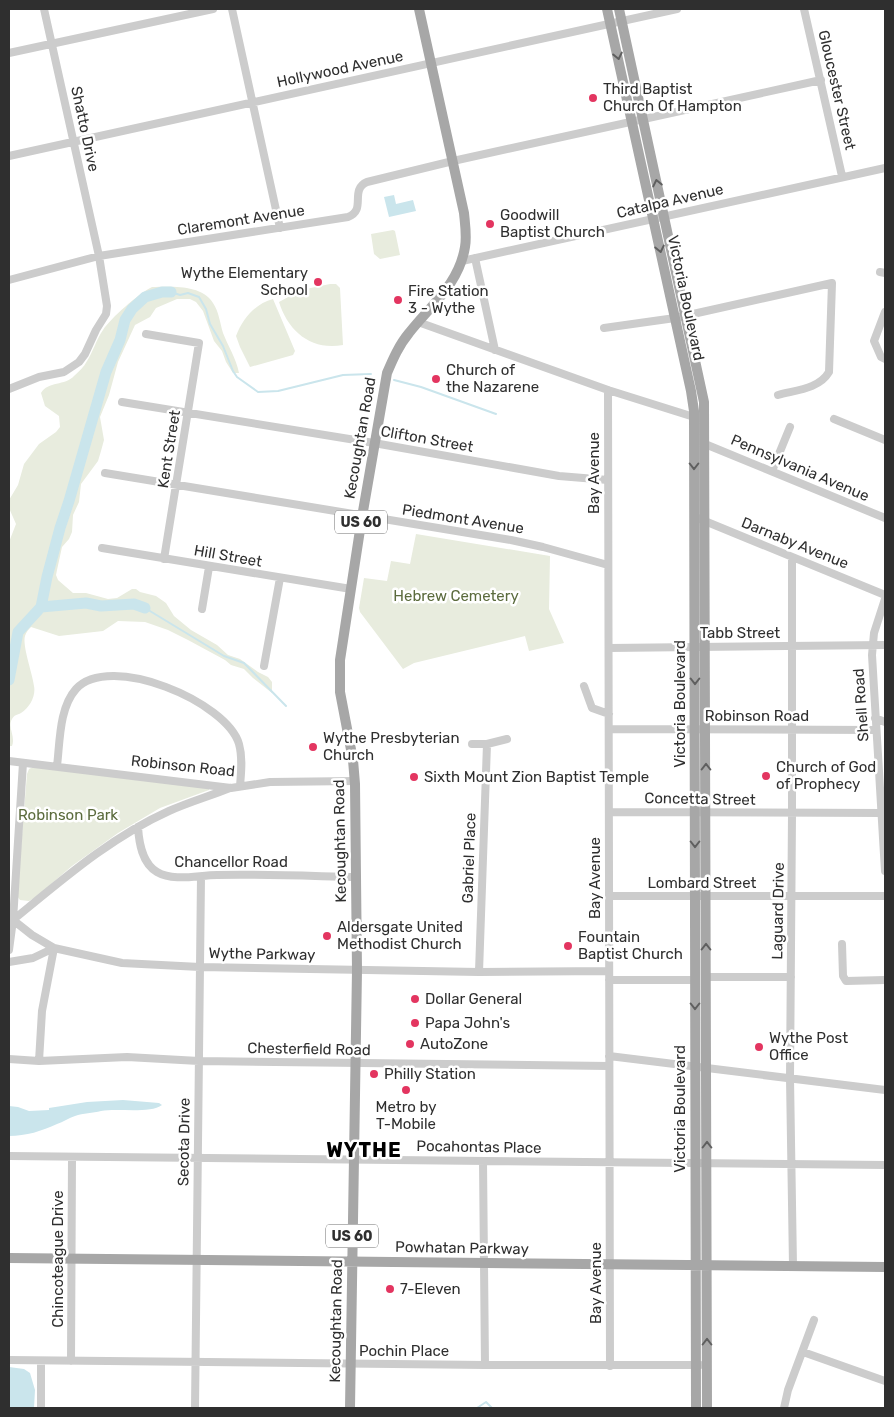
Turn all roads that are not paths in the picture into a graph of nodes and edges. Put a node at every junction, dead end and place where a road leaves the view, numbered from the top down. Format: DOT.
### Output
graph roads {
  1 [pos="44,9"];
  2 [pos="214,9"];
  3 [pos="232,9"];
  4 [pos="419,9"];
  5 [pos="607,9"];
  6 [pos="619,9"];
  7 [pos="677,9"];
  8 [pos="804,9"];
  9 [pos="621,21"];
  10 [pos="610,23"];
  11 [pos="52,43"];
  12 [pos="9,53"];
  13 [pos="431,63"];
  14 [pos="821,80"];
  15 [pos="254,102"];
  16 [pos="643,119"];
  17 [pos="632,122"];
  18 [pos="73,142"];
  19 [pos="9,156"];
  20 [pos="453,161"];
  21 [pos="885,168"];
  22 [pos="842,176"];
  23 [pos="664,217"];
  24 [pos="654,219"];
  25 [pos="280,228"];
  26 [pos="99,256"];
  27 [pos="475,258"];
  28 [pos="462,261"];
  29 [pos="9,280"];
  30 [pos="885,312"];
  31 [pos="686,316"];
  32 [pos="676,318"];
  33 [pos="418,322"];
  34 [pos="604,328"];
  35 [pos="146,334"];
  36 [pos="495,350"];
  37 [pos="885,359"];
  38 [pos="9,389"];
  39 [pos="608,390"];
  40 [pos="778,395"];
  41 [pos="122,402"];
  42 [pos="188,413"];
  43 [pos="694,417"];
  44 [pos="834,419"];
  45 [pos="790,427"];
  46 [pos="885,440"];
  47 [pos="374,444"];
  48 [pos="705,444"];
  49 [pos="772,471"];
  50 [pos="105,474"];
  51 [pos="608,480"];
  52 [pos="177,484"];
  53 [pos="362,517"];
  54 [pos="694,517"];
  55 [pos="885,518"];
  56 [pos="705,521"];
  57 [pos="102,548"];
  58 [pos="792,557"];
  59 [pos="164,559"];
  60 [pos="608,565"];
  61 [pos="209,567"];
  62 [pos="280,578"];
  63 [pos="351,589"];
  64 [pos="885,597"];
  65 [pos="202,609"];
  66 [pos="885,645"];
  67 [pos="793,646"];
  68 [pos="872,646"];
  69 [pos="700,647"];
  70 [pos="609,648"];
  71 [pos="264,666"];
  72 [pos="584,686"];
  73 [pos="609,714"];
  74 [pos="875,718"];
  75 [pos="885,722"];
  76 [pos="609,730"];
  77 [pos="695,730"];
  78 [pos="706,730"];
  79 [pos="791,730"];
  80 [pos="876,730"];
  81 [pos="507,740"];
  82 [pos="472,744"];
  83 [pos="487,744"];
  84 [pos="9,761"];
  85 [pos="23,763"];
  86 [pos="57,766"];
  87 [pos="355,781"];
  88 [pos="240,786"];
  89 [pos="231,788"];
  90 [pos="883,797"];
  91 [pos="609,812"];
  92 [pos="695,813"];
  93 [pos="706,813"];
  94 [pos="882,813"];
  95 [pos="792,814"];
  96 [pos="138,828"];
  97 [pos="885,871"];
  98 [pos="201,877"];
  99 [pos="356,877"];
  100 [pos="609,896"];
  101 [pos="695,896"];
  102 [pos="706,896"];
  103 [pos="885,896"];
  104 [pos="792,897"];
  105 [pos="13,920"];
  106 [pos="842,944"];
  107 [pos="54,948"];
  108 [pos="9,950"];
  109 [pos="9,962"];
  110 [pos="200,967"];
  111 [pos="357,970"];
  112 [pos="609,971"];
  113 [pos="479,972"];
  114 [pos="791,977"];
  115 [pos="706,978"];
  116 [pos="609,980"];
  117 [pos="695,980"];
  118 [pos="885,980"];
  119 [pos="609,1056"];
  120 [pos="9,1059"];
  121 [pos="39,1061"];
  122 [pos="199,1061"];
  123 [pos="355,1063"];
  124 [pos="609,1066"];
  125 [pos="695,1067"];
  126 [pos="706,1069"];
  127 [pos="790,1078"];
  128 [pos="885,1090"];
  129 [pos="9,1156"];
  130 [pos="72,1157"];
  131 [pos="198,1158"];
  132 [pos="355,1160"];
  133 [pos="483,1161"];
  134 [pos="610,1162"];
  135 [pos="696,1163"];
  136 [pos="707,1163"];
  137 [pos="792,1164"];
  138 [pos="885,1165"];
  139 [pos="9,1258"];
  140 [pos="72,1259"];
  141 [pos="196,1259"];
  142 [pos="352,1262"];
  143 [pos="484,1263"];
  144 [pos="610,1264"];
  145 [pos="696,1265"];
  146 [pos="707,1265"];
  147 [pos="793,1266"];
  148 [pos="885,1267"];
  149 [pos="814,1320"];
  150 [pos="803,1352"];
  151 [pos="9,1360"];
  152 [pos="41,1361"];
  153 [pos="71,1361"];
  154 [pos="195,1362"];
  155 [pos="350,1364"];
  156 [pos="485,1365"];
  157 [pos="696,1365"];
  158 [pos="707,1365"];
  159 [pos="610,1366"];
  160 [pos="885,1381"];
  161 [pos="41,1408"];
  162 [pos="195,1408"];
  163 [pos="350,1408"];
  164 [pos="696,1408"];
  165 [pos="707,1408"];
  166 [pos="784,1408"];
  1 -- 11 [label="street, Shatto Drive"];
  2 -- 11 [label="street"];
  3 -- 15 [label="street"];
  4 -- 13 [label="main road, Kecoughtan Road / US 60"];
  5 -- 10 [label="main road, Victoria Boulevard"];
  6 -- 9 [label="main road, Victoria Boulevard"];
  7 -- 9 [label="street, Hollywood Avenue"];
  8 -- 14 [label="street, Gloucester Street"];
  9 -- 10 [label="street, Hollywood Avenue"];
  9 -- 16 [label="main road, Victoria Boulevard"];
  10 -- 13 [label="street, Hollywood Avenue"];
  10 -- 17 [label="main road, Victoria Boulevard, one-way"];
  11 -- 12 [label="street"];
  11 -- 18 [label="street, Shatto Drive"];
  13 -- 15 [label="street, Hollywood Avenue"];
  13 -- 20 [label="main road, Kecoughtan Road / US 60"];
  14 -- 16 [label="street, Claremont Avenue"];
  14 -- 22 [label="street, Gloucester Street"];
  15 -- 18 [label="street, Hollywood Avenue"];
  15 -- 25 [label="street"];
  16 -- 17 [label="street, Claremont Avenue"];
  23 -- 16 [label="main road, Victoria Boulevard, one-way"];
  17 -- 20 [label="street, Claremont Avenue"];
  17 -- 24 [label="main road, Victoria Boulevard"];
  18 -- 19 [label="street, Hollywood Avenue"];
  18 -- 26 [label="street, Shatto Drive"];
  20 -- 25 [label="street, Claremont Avenue"];
  20 -- 28 [label="main road, Kecoughtan Road / US 60"];
  21 -- 22 [label="street, Catalpa Avenue"];
  22 -- 23 [label="street, Catalpa Avenue"];
  23 -- 24 [label="street, Catalpa Avenue"];
  23 -- 31 [label="main road, Victoria Boulevard"];
  24 -- 27 [label="street, Catalpa Avenue"];
  24 -- 32 [label="main road, Victoria Boulevard, one-way"];
  25 -- 26 [label="street, Claremont Avenue"];
  26 -- 29 [label="street, Claremont Avenue"];
  26 -- 38 [label="street, Shatto Drive"];
  27 -- 28 [label="street, Catalpa Avenue"];
  27 -- 36 [label="street"];
  28 -- 33 [label="main road, Kecoughtan Road / US 60"];
  30 -- 37 [label="street"];
  31 -- 32 [label="street"];
  31 -- 40 [label="street"];
  31 -- 48 [label="main road, Victoria Boulevard"];
  32 -- 34 [label="street"];
  32 -- 43 [label="main road, Victoria Boulevard"];
  33 -- 36 [label="street"];
  33 -- 47 [label="main road, Kecoughtan Road / US 60"];
  35 -- 42 [label="street, Kent Street"];
  36 -- 39 [label="street"];
  39 -- 43 [label="street"];
  39 -- 51 [label="street, Bay Avenue"];
  41 -- 42 [label="street, Clifton Street"];
  42 -- 47 [label="street, Clifton Street"];
  42 -- 52 [label="street, Kent Street"];
  43 -- 54 [label="main road, Victoria Boulevard, one-way"];
  44 -- 46 [label="street"];
  45 -- 49 [label="street"];
  47 -- 51 [label="street, Clifton Street"];
  47 -- 53 [label="main road, Kecoughtan Road / US 60"];
  48 -- 49 [label="street, Pennsylvania Avenue"];
  48 -- 56 [label="main road, Victoria Boulevard"];
  49 -- 55 [label="street, Pennsylvania Avenue"];
  50 -- 52 [label="street, Piedmont Avenue"];
  51 -- 60 [label="street, Bay Avenue"];
  52 -- 53 [label="street, Piedmont Avenue"];
  52 -- 59 [label="street, Kent Street"];
  53 -- 60 [label="street, Piedmont Avenue"];
  53 -- 63 [label="main road, Kecoughtan Road / US 60"];
  54 -- 56 [label="street, Darnaby Avenue"];
  54 -- 69 [label="main road, Victoria Boulevard"];
  56 -- 58 [label="street, Darnaby Avenue"];
  56 -- 69 [label="main road, Victoria Boulevard"];
  57 -- 59 [label="street, Hill Street"];
  58 -- 64 [label="street, Darnaby Avenue"];
  58 -- 67 [label="street, Laguard Drive"];
  59 -- 61 [label="street, Hill Street"];
  60 -- 70 [label="street, Bay Avenue"];
  61 -- 62 [label="street, Hill Street"];
  61 -- 65 [label="street"];
  62 -- 63 [label="street, Hill Street"];
  62 -- 71 [label="street"];
  63 -- 87 [label="main road, Kecoughtan Road / US 60"];
  64 -- 68 [label="street, Shell Road"];
  66 -- 68 [label="street, Tabb Street"];
  67 -- 68 [label="street, Tabb Street"];
  67 -- 69 [label="street, Tabb Street"];
  67 -- 79 [label="street, Laguard Drive"];
  68 -- 74 [label="street, Shell Road"];
  69 -- 70 [label="street, Tabb Street"];
  69 -- 77 [label="main road, Victoria Boulevard, one-way"];
  69 -- 78 [label="main road, Victoria Boulevard"];
  70 -- 73 [label="street, Bay Avenue"];
  72 -- 73 [label="street"];
  73 -- 76 [label="street, Bay Avenue"];
  74 -- 75 [label="street"];
  74 -- 80 [label="street, Shell Road"];
  76 -- 77 [label="street, Robinson Road"];
  76 -- 91 [label="street, Bay Avenue"];
  77 -- 78 [label="street, Robinson Road"];
  77 -- 92 [label="main road, Victoria Boulevard"];
  78 -- 79 [label="street, Robinson Road"];
  93 -- 78 [label="main road, Victoria Boulevard, one-way"];
  79 -- 80 [label="street, Robinson Road"];
  79 -- 95 [label="street, Laguard Drive"];
  80 -- 90 [label="street, Shell Road"];
  81 -- 83 [label="street"];
  82 -- 83 [label="street"];
  83 -- 113 [label="street, Gabriel Place"];
  84 -- 85 [label="street, Robinson Road"];
  85 -- 86 [label="street, Robinson Road"];
  85 -- 105 [label="street"];
  86 -- 88 [label="street"];
  86 -- 89 [label="street, Robinson Road"];
  87 -- 88 [label="street, Robinson Road"];
  87 -- 99 [label="main road, Kecoughtan Road / US 60"];
  88 -- 89 [label="street, Robinson Road"];
  89 -- 96 [label="street"];
  90 -- 94 [label="street, Shell Road"];
  91 -- 92 [label="street, Concetta Street"];
  91 -- 100 [label="street, Bay Avenue"];
  92 -- 93 [label="street, Concetta Street"];
  92 -- 101 [label="main road, Victoria Boulevard, one-way"];
  93 -- 95 [label="street, Concetta Street"];
  93 -- 102 [label="main road, Victoria Boulevard"];
  94 -- 95 [label="street, Concetta Street"];
  94 -- 97 [label="street, Shell Road"];
  95 -- 104 [label="street, Laguard Drive"];
  96 -- 98 [label="street, Chancellor Road"];
  96 -- 105 [label="street"];
  98 -- 99 [label="street, Chancellor Road"];
  98 -- 110 [label="street, Secota Drive"];
  99 -- 111 [label="main road, Kecoughtan Road / US 60"];
  100 -- 101 [label="street, Lombard Street"];
  100 -- 112 [label="street, Bay Avenue"];
  101 -- 102 [label="street, Lombard Street"];
  101 -- 117 [label="main road, Victoria Boulevard"];
  102 -- 104 [label="street, Lombard Street"];
  115 -- 102 [label="main road, Victoria Boulevard, one-way"];
  103 -- 104 [label="street, Lombard Street"];
  104 -- 114 [label="street, Laguard Drive"];
  105 -- 107 [label="street, Wythe Parkway"];
  105 -- 108 [label="street"];
  106 -- 118 [label="street"];
  107 -- 109 [label="street"];
  107 -- 110 [label="street, Wythe Parkway"];
  107 -- 121 [label="street"];
  110 -- 111 [label="street, Wythe Parkway"];
  110 -- 122 [label="street, Secota Drive"];
  111 -- 113 [label="street, Wythe Parkway"];
  111 -- 123 [label="main road, Kecoughtan Road / US 60"];
  112 -- 113 [label="street, Wythe Parkway"];
  112 -- 116 [label="street, Bay Avenue"];
  114 -- 115 [label="street"];
  114 -- 127 [label="street, Laguard Drive"];
  115 -- 126 [label="main road, Victoria Boulevard"];
  116 -- 117 [label="street"];
  116 -- 119 [label="street, Bay Avenue"];
  117 -- 125 [label="main road, Victoria Boulevard, one-way"];
  119 -- 124 [label="street, Bay Avenue"];
  119 -- 125 [label="street"];
  120 -- 121 [label="street, Chesterfield Road"];
  121 -- 122 [label="street, Chesterfield Road"];
  122 -- 123 [label="street, Chesterfield Road"];
  122 -- 131 [label="street, Secota Drive"];
  123 -- 124 [label="street, Chesterfield Road"];
  123 -- 132 [label="main road, Kecoughtan Road / US 60"];
  124 -- 134 [label="street, Bay Avenue"];
  125 -- 126 [label="street"];
  125 -- 135 [label="main road, Victoria Boulevard"];
  126 -- 127 [label="street"];
  136 -- 126 [label="main road, Victoria Boulevard, one-way"];
  127 -- 128 [label="street"];
  127 -- 137 [label="street, Laguard Drive"];
  129 -- 130 [label="street, Pocahontas Place"];
  130 -- 131 [label="street, Pocahontas Place"];
  130 -- 140 [label="street, Chincoteague Drive"];
  131 -- 132 [label="street, Pocahontas Place"];
  131 -- 141 [label="street, Secota Drive"];
  132 -- 133 [label="street, Pocahontas Place"];
  132 -- 142 [label="main road, Kecoughtan Road / US 60"];
  133 -- 134 [label="street, Pocahontas Place"];
  133 -- 143 [label="street"];
  134 -- 135 [label="street, Pocahontas Place"];
  134 -- 144 [label="street, Bay Avenue"];
  135 -- 136 [label="street, Pocahontas Place"];
  135 -- 145 [label="main road, Victoria Boulevard"];
  136 -- 137 [label="street, Pocahontas Place"];
  136 -- 146 [label="main road, Victoria Boulevard"];
  137 -- 138 [label="street, Pocahontas Place"];
  137 -- 147 [label="street, Laguard Drive"];
  139 -- 140 [label="main road, Powhatan Parkway"];
  140 -- 141 [label="main road, Powhatan Parkway"];
  140 -- 153 [label="street, Chincoteague Drive"];
  141 -- 142 [label="main road, Powhatan Parkway"];
  141 -- 154 [label="street, Secota Drive"];
  142 -- 143 [label="main road, Powhatan Parkway"];
  142 -- 155 [label="main road, Kecoughtan Road / US 60"];
  143 -- 144 [label="main road, Powhatan Parkway"];
  143 -- 156 [label="street"];
  144 -- 145 [label="main road, Powhatan Parkway"];
  144 -- 159 [label="street, Bay Avenue"];
  145 -- 146 [label="main road, Powhatan Parkway"];
  145 -- 157 [label="main road, Victoria Boulevard"];
  146 -- 147 [label="main road, Powhatan Parkway"];
  158 -- 146 [label="main road, Victoria Boulevard, one-way"];
  147 -- 148 [label="main road, Powhatan Parkway"];
  149 -- 150 [label="street"];
  150 -- 160 [label="street"];
  150 -- 166 [label="street"];
  151 -- 152 [label="street, Pochin Place"];
  152 -- 153 [label="street, Pochin Place"];
  152 -- 161 [label="street"];
  153 -- 154 [label="street, Pochin Place"];
  154 -- 155 [label="street, Pochin Place"];
  154 -- 162 [label="street, Secota Drive"];
  155 -- 156 [label="street, Pochin Place"];
  155 -- 163 [label="main road, Kecoughtan Road / US 60"];
  156 -- 159 [label="street, Pochin Place"];
  157 -- 158 [label="street, Pochin Place"];
  157 -- 159 [label="street, Pochin Place"];
  157 -- 164 [label="main road, Victoria Boulevard"];
  158 -- 165 [label="main road, Victoria Boulevard"];
}
